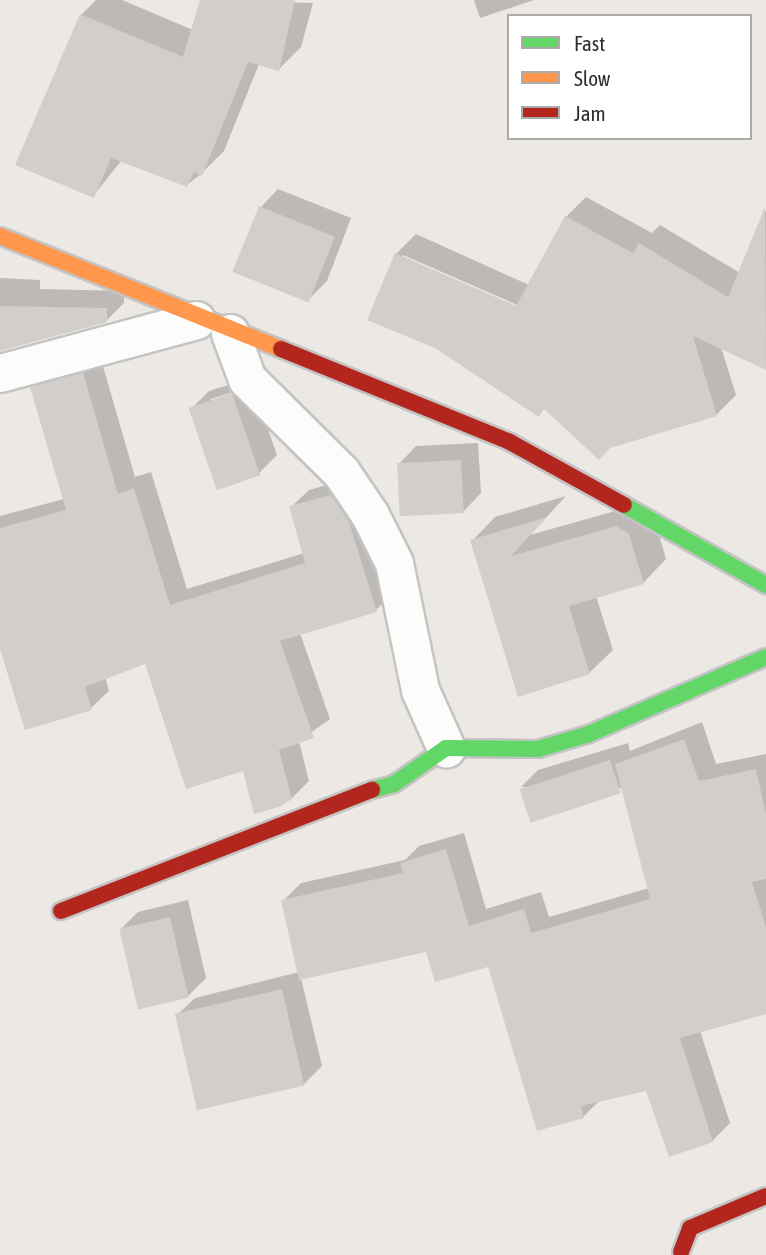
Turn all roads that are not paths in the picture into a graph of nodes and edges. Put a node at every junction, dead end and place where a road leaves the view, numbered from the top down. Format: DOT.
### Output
graph roads {
  1 [pos="0,236"];
  2 [pos="196,320"];
  3 [pos="230,333"];
  4 [pos="0,373"];
  5 [pos="766,585"];
  6 [pos="766,657"];
  7 [pos="446,748"];
  8 [pos="61,911"];
  9 [pos="766,1196"];
  10 [pos="681,1252"];
  1 -- 2 [label="street"];
  2 -- 3 [label="street"];
  2 -- 4 [label="street"];
  3 -- 5 [label="street"];
  3 -- 7 [label="street"];
  6 -- 7 [label="street"];
  7 -- 8 [label="street"];
  9 -- 10 [label="street"];
}
